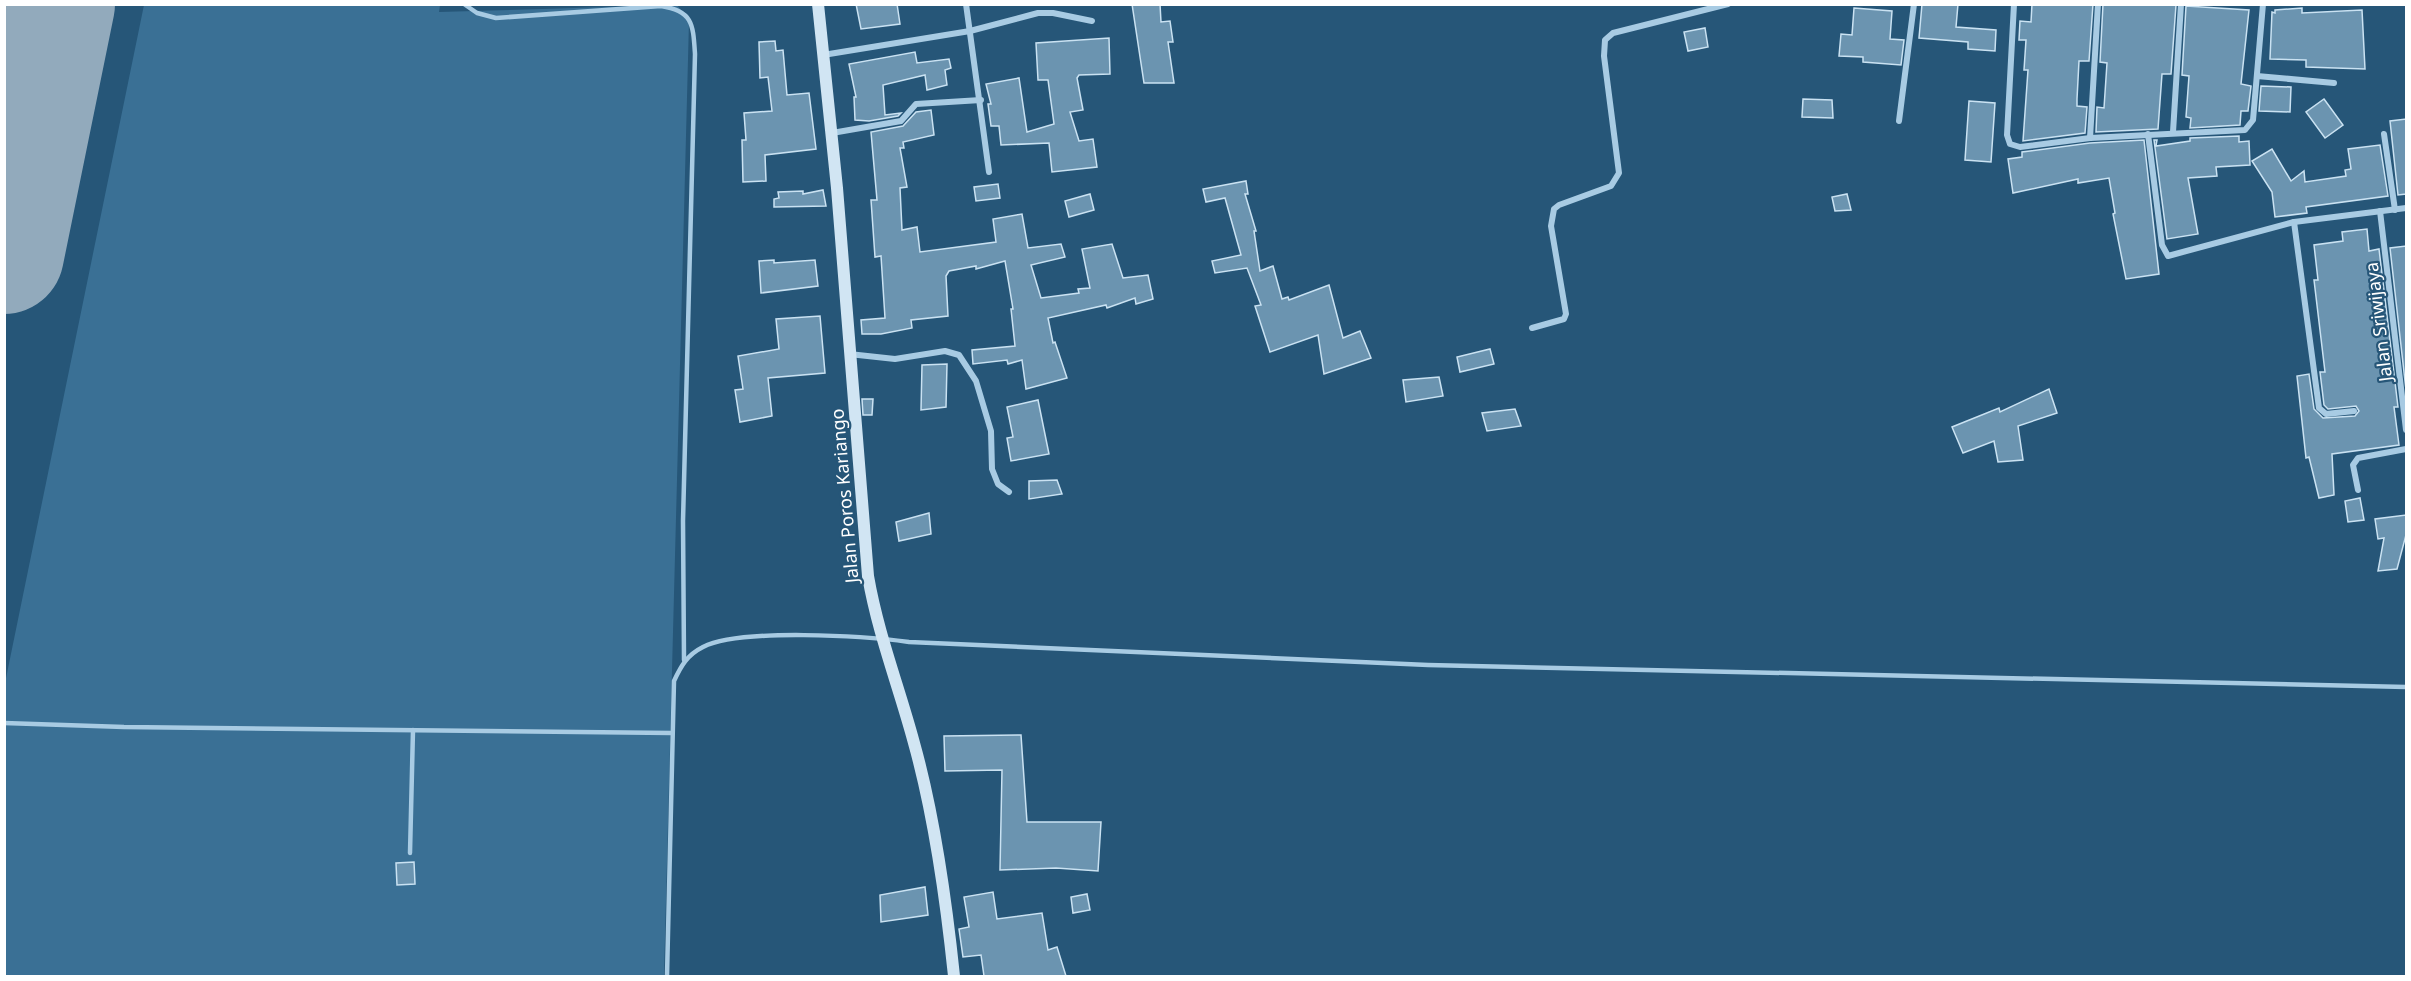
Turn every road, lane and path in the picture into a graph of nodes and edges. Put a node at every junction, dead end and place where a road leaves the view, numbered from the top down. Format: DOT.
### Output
graph roads {
  1 [pos="464,4"];
  2 [pos="818,4"];
  3 [pos="966,4"];
  4 [pos="1728,4"];
  5 [pos="1914,4"];
  6 [pos="2014,4"];
  7 [pos="2098,4"];
  8 [pos="2181,4"];
  9 [pos="2263,4"];
  10 [pos="1092,21"];
  11 [pos="970,31"];
  12 [pos="822,55"];
  13 [pos="2257,76"];
  14 [pos="2334,83"];
  15 [pos="981,100"];
  16 [pos="1899,122"];
  17 [pos="2173,132"];
  18 [pos="831,133"];
  19 [pos="2148,134"];
  20 [pos="2384,134"];
  21 [pos="2090,138"];
  22 [pos="989,172"];
  23 [pos="2406,208"];
  24 [pos="2395,210"];
  25 [pos="2380,211"];
  26 [pos="2294,222"];
  27 [pos="1532,328"];
  28 [pos="849,354"];
  29 [pos="2403,373"];
  30 [pos="2354,411"];
  31 [pos="2406,430"];
  32 [pos="2406,449"];
  33 [pos="2358,490"];
  34 [pos="1009,492"];
  35 [pos="881,638"];
  36 [pos="684,660"];
  37 [pos="2406,687"];
  38 [pos="4,723"];
  39 [pos="413,730"];
  40 [pos="672,733"];
  41 [pos="410,853"];
  42 [pos="668,976"];
  43 [pos="954,976"];
  1 -- 36 [label="lane"];
  2 -- 12 [label="main road, Jalan Poros Kariango"];
  3 -- 11 [label="street"];
  4 -- 27 [label="street"];
  5 -- 16 [label="street"];
  6 -- 21 [label="street"];
  7 -- 21 [label="street"];
  8 -- 17 [label="street"];
  9 -- 13 [label="street"];
  10 -- 11 [label="street"];
  11 -- 12 [label="street"];
  11 -- 15 [label="street"];
  12 -- 18 [label="main road, Jalan Poros Kariango"];
  13 -- 14 [label="street"];
  13 -- 17 [label="street"];
  15 -- 18 [label="street"];
  15 -- 22 [label="street"];
  17 -- 19 [label="street"];
  18 -- 28 [label="main road, Jalan Poros Kariango"];
  19 -- 21 [label="street"];
  19 -- 26 [label="street"];
  20 -- 24 [label="street"];
  23 -- 24 [label="street"];
  24 -- 25 [label="street"];
  25 -- 26 [label="street"];
  25 -- 29 [label="street, Jalan Sriwijaya"];
  26 -- 30 [label="street"];
  28 -- 34 [label="street"];
  28 -- 35 [label="main road, Jalan Poros Kariango"];
  29 -- 31 [label="street, Jalan Sriwijaya"];
  32 -- 33 [label="street"];
  35 -- 36 [label="lane"];
  35 -- 37 [label="lane"];
  35 -- 43 [label="main road, Jalan Poros Kariango"];
  36 -- 40 [label="lane"];
  38 -- 39 [label="lane"];
  39 -- 40 [label="lane"];
  39 -- 41 [label="lane"];
  40 -- 42 [label="lane"];
}
